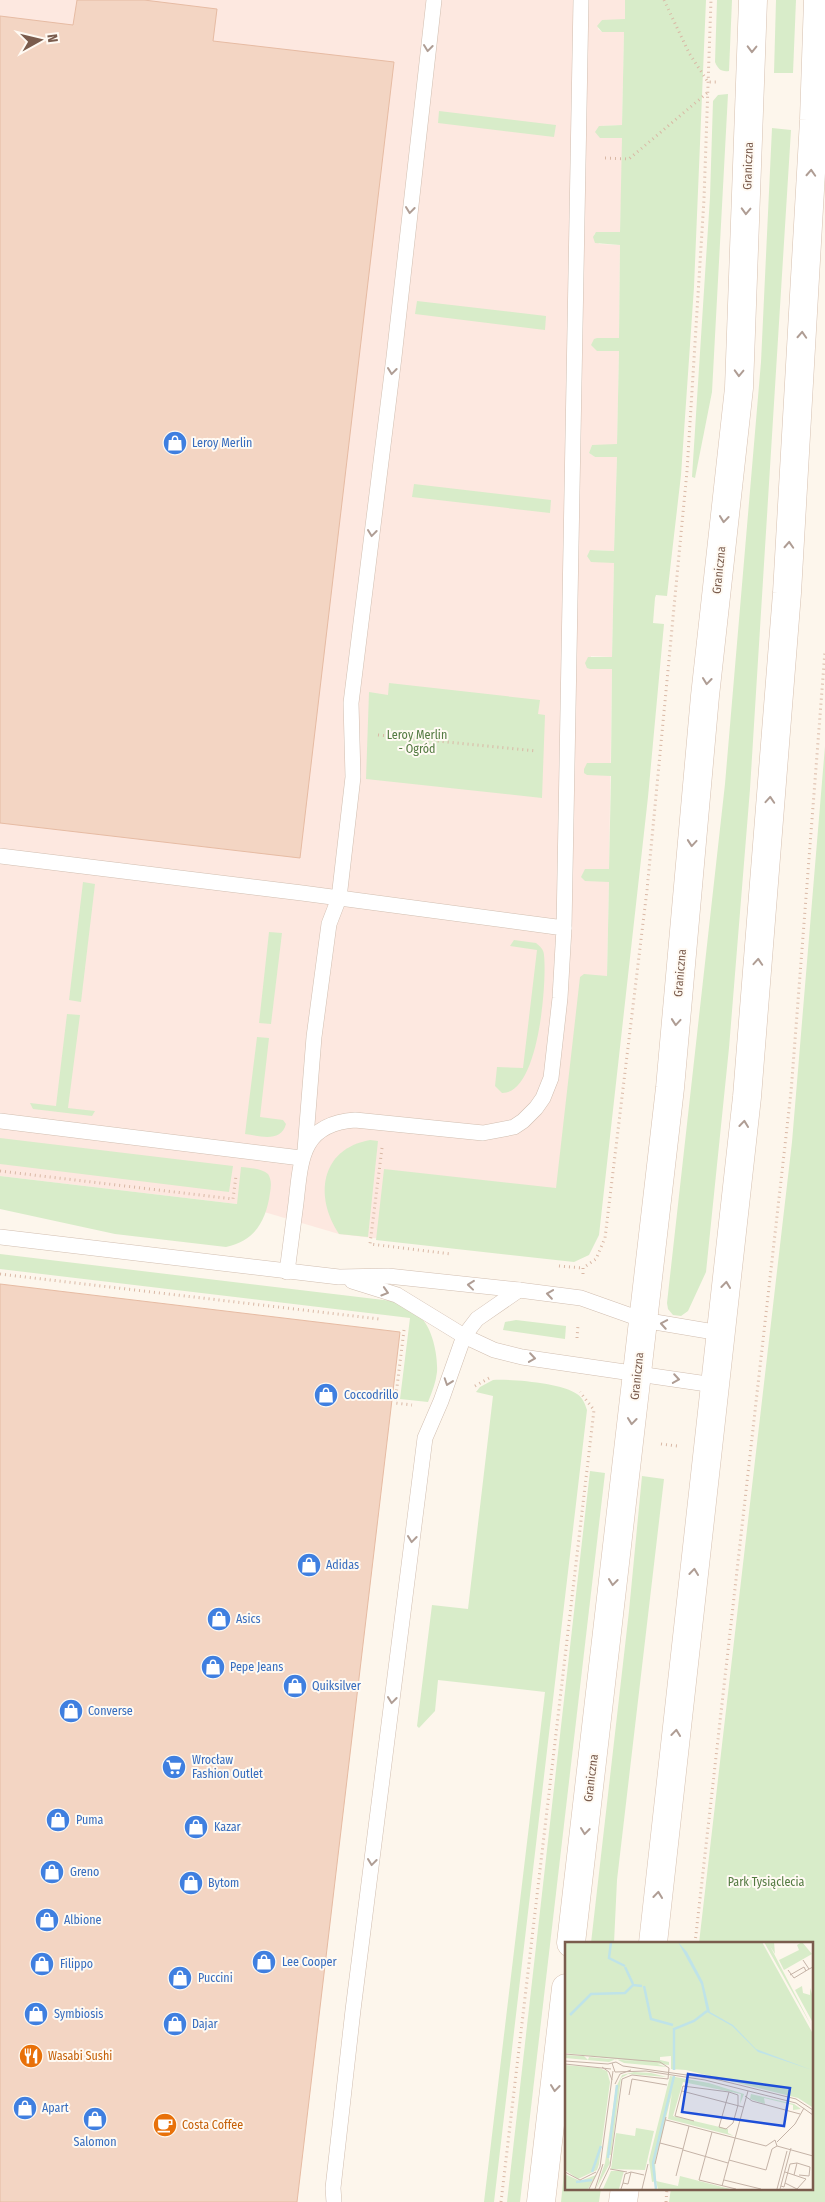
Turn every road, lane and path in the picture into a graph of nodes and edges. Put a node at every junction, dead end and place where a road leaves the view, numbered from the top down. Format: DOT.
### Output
graph roads {
  1 [pos="434,0"];
  2 [pos="581,0"];
  3 [pos="664,0"];
  4 [pos="711,0"];
  5 [pos="753,0"];
  6 [pos="818,0"];
  7 [pos="708,82"];
  8 [pos="708,93"];
  9 [pos="577,158"];
  10 [pos="825,651"];
  11 [pos="353,732"];
  12 [pos="536,751"];
  13 [pos="0,856"];
  14 [pos="339,898"];
  15 [pos="564,928"];
  16 [pos="0,1121"];
  17 [pos="385,1122"];
  18 [pos="238,1150"];
  19 [pos="303,1154"];
  20 [pos="0,1170"];
  21 [pos="0,1237"];
  22 [pos="370,1244"];
  23 [pos="287,1272"];
  24 [pos="0,1274"];
  25 [pos="339,1277"];
  26 [pos="519,1290"];
  27 [pos="580,1298"];
  28 [pos="385,1320"];
  29 [pos="643,1320"];
  30 [pos="404,1322"];
  31 [pos="720,1334"];
  32 [pos="464,1336"];
  33 [pos="574,1364"];
  34 [pos="637,1372"];
  35 [pos="492,1376"];
  36 [pos="714,1385"];
  37 [pos="438,1407"];
  38 [pos="630,1440"];
  39 [pos="708,1450"];
  40 [pos="571,1942"];
  41 [pos="652,1942"];
  42 [pos="695,1942"];
  43 [pos="565,1997"];
  44 [pos="334,2202"];
  45 [pos="501,2202"];
  46 [pos="541,2202"];
  1 -- 11 [label="lane, one-way"];
  2 -- 9 [label="lane"];
  3 -- 7 [label="path"];
  4 -- 7 [label="path"];
  5 -- 29 [label="main road, Graniczna, one-way"];
  31 -- 6 [label="main road, one-way"];
  7 -- 8 [label="path"];
  8 -- 9 [label="path"];
  8 -- 27 [label="path"];
  9 -- 15 [label="lane"];
  10 -- 42 [label="path"];
  11 -- 12 [label="path"];
  11 -- 14 [label="lane"];
  13 -- 14 [label="lane"];
  14 -- 15 [label="lane"];
  14 -- 19 [label="lane"];
  15 -- 17 [label="lane"];
  16 -- 18 [label="lane"];
  17 -- 19 [label="lane"];
  17 -- 22 [label="path"];
  18 -- 19 [label="lane"];
  18 -- 20 [label="path"];
  19 -- 23 [label="lane"];
  21 -- 23 [label="lane"];
  23 -- 25 [label="lane"];
  24 -- 28 [label="path"];
  26 -- 25 [label="lane, one-way"];
  25 -- 32 [label="lane, one-way"];
  27 -- 26 [label="lane, one-way"];
  26 -- 32 [label="lane"];
  27 -- 29 [label="lane"];
  27 -- 33 [label="path"];
  31 -- 29 [label="lane, one-way"];
  29 -- 34 [label="main road, Graniczna"];
  30 -- 37 [label="path"];
  31 -- 36 [label="main road"];
  32 -- 33 [label="lane, one-way"];
  32 -- 37 [label="lane, one-way"];
  33 -- 34 [label="lane"];
  33 -- 45 [label="path"];
  34 -- 36 [label="lane, one-way"];
  34 -- 38 [label="main road, Graniczna, one-way"];
  35 -- 37 [label="path"];
  36 -- 39 [label="main road"];
  37 -- 44 [label="lane, one-way"];
  38 -- 39 [label="path"];
  38 -- 40 [label="main road, Graniczna, one-way"];
  41 -- 39 [label="main road, one-way"];
  43 -- 46 [label="main road, one-way"];
}
